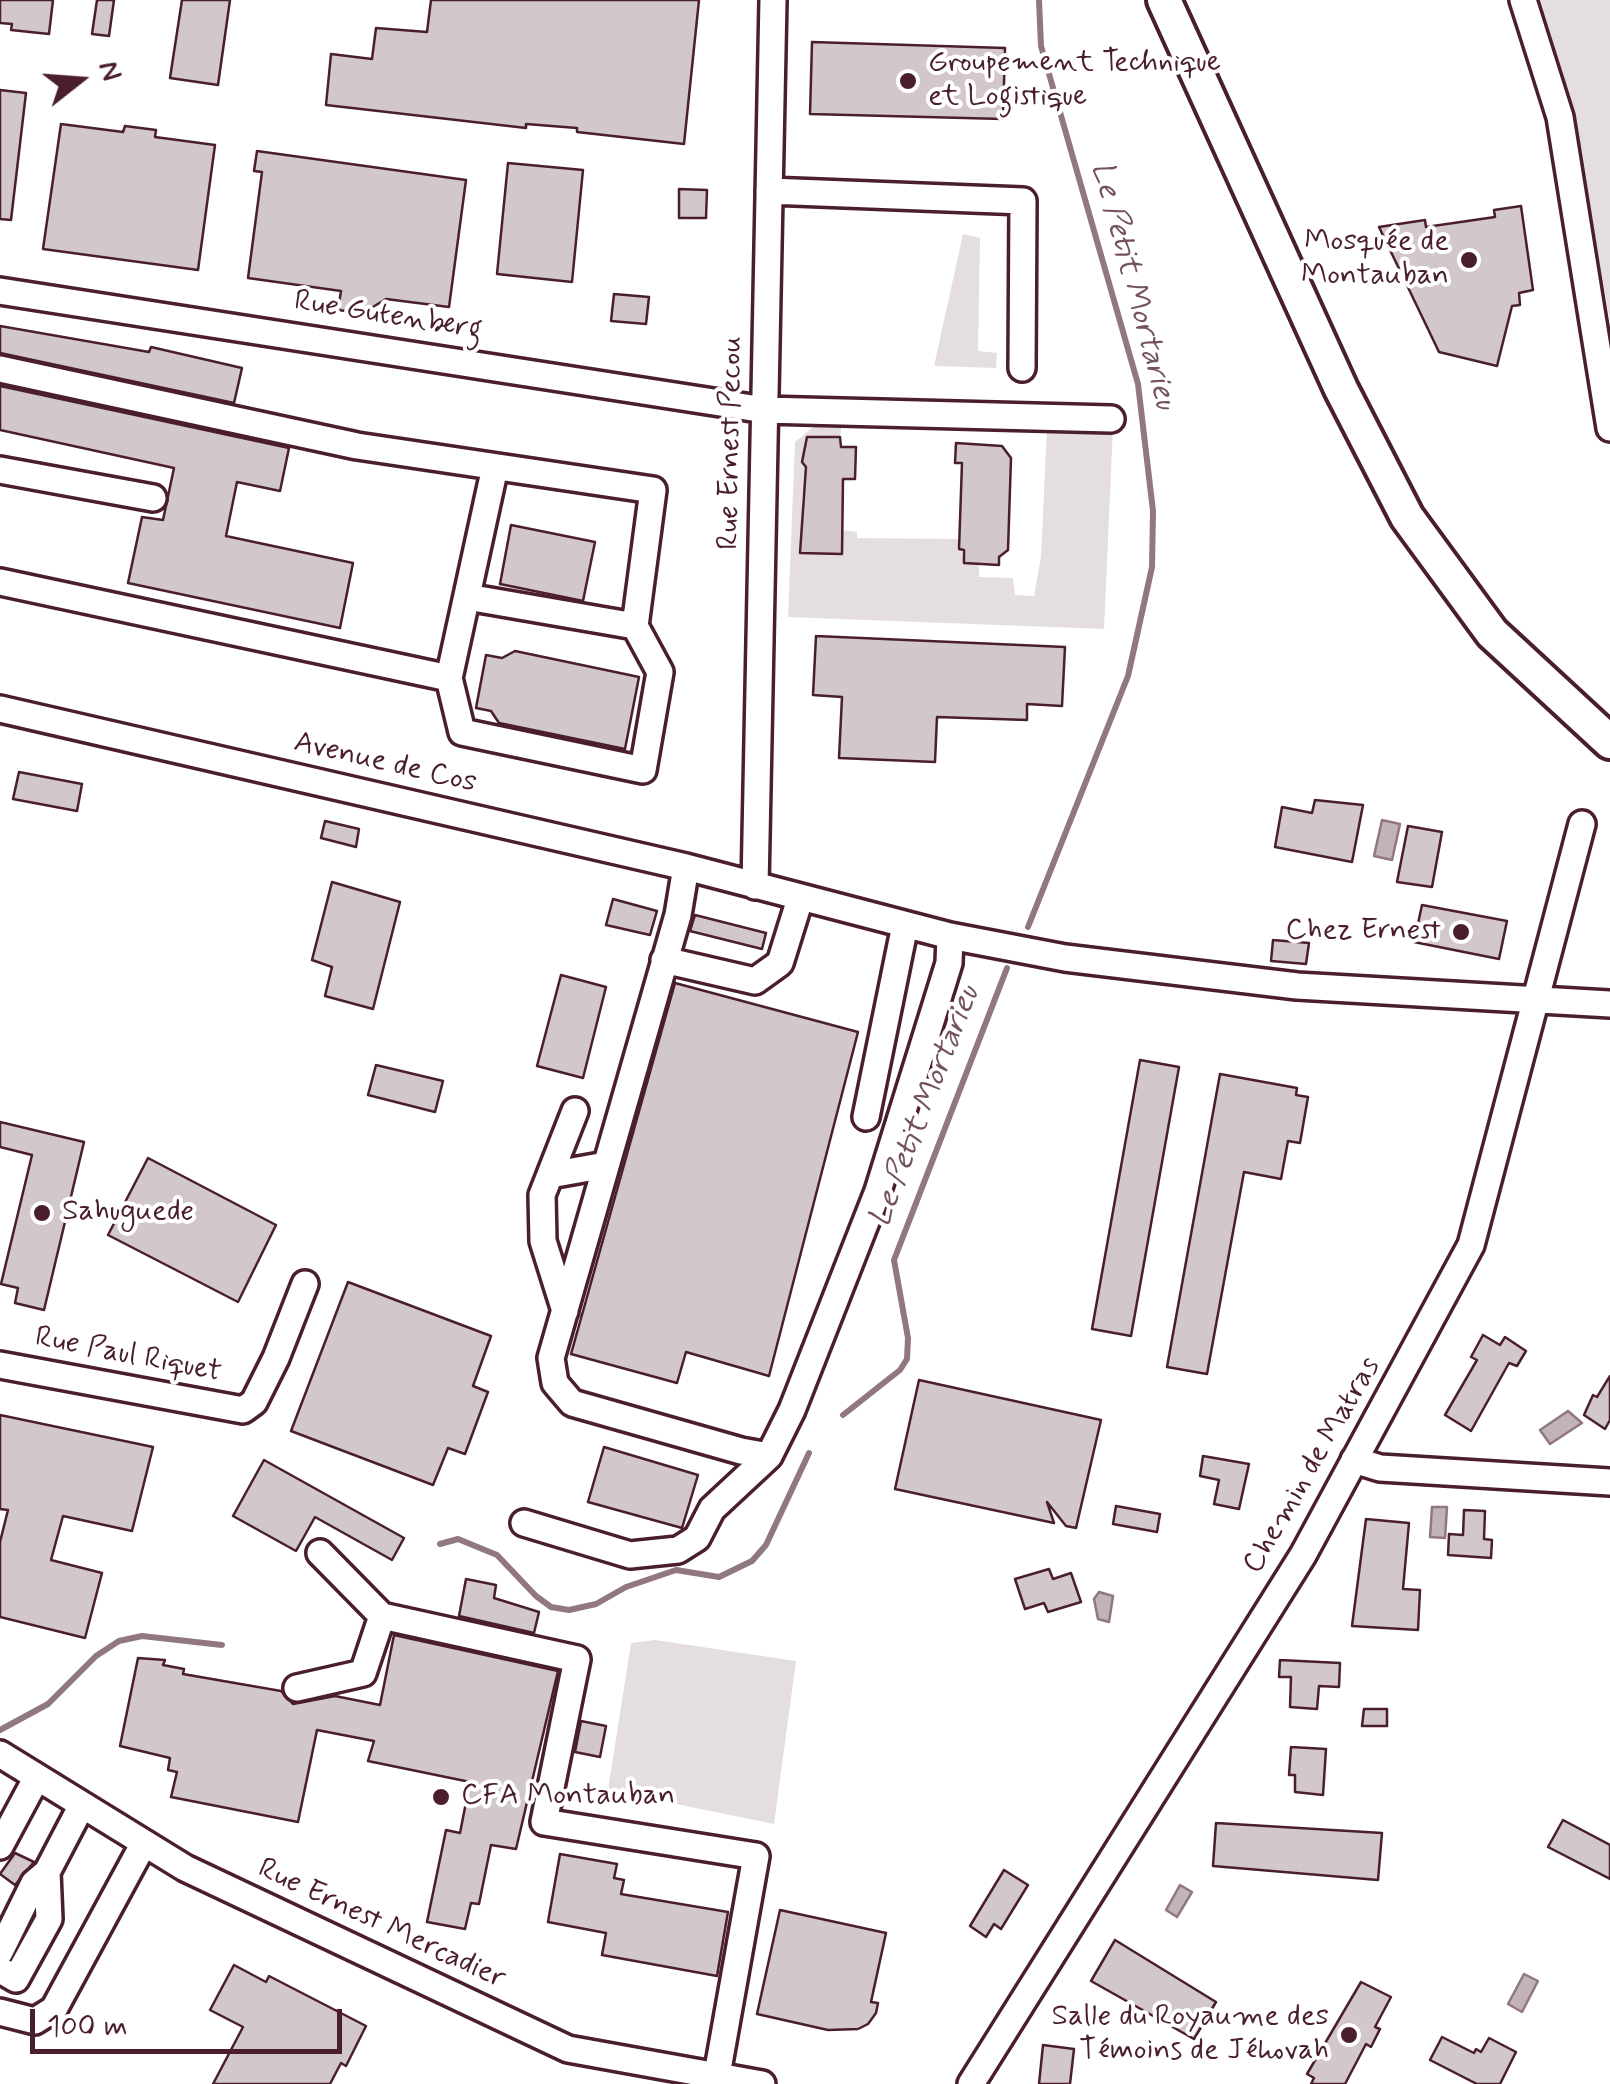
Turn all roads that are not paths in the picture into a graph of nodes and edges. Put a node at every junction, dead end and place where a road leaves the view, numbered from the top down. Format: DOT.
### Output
graph roads {
  1 [pos="773,0"];
  2 [pos="1164,0"];
  3 [pos="1523,0"];
  4 [pos="769,192"];
  5 [pos="0,292"];
  6 [pos="1022,368"];
  7 [pos="0,370"];
  8 [pos="765,410"];
  9 [pos="1111,419"];
  10 [pos="1610,428"];
  11 [pos="494,467"];
  12 [pos="0,470"];
  13 [pos="152,498"];
  14 [pos="0,582"];
  15 [pos="466,597"];
  16 [pos="636,626"];
  17 [pos="449,678"];
  18 [pos="0,709"];
  19 [pos="1610,742"];
  20 [pos="1582,824"];
  21 [pos="686,867"];
  22 [pos="754,886"];
  23 [pos="800,900"];
  24 [pos="906,926"];
  25 [pos="950,936"];
  26 [pos="664,960"];
  27 [pos="1532,1000"];
  28 [pos="1610,1004"];
  29 [pos="575,1111"];
  30 [pos="866,1117"];
  31 [pos="606,1164"];
  32 [pos="550,1175"];
  33 [pos="587,1231"];
  34 [pos="543,1240"];
  35 [pos="305,1284"];
  36 [pos="565,1311"];
  37 [pos="0,1365"];
  38 [pos="769,1456"];
  39 [pos="1354,1460"];
  40 [pos="1610,1482"];
  41 [pos="524,1523"];
  42 [pos="320,1553"];
  43 [pos="382,1616"];
  44 [pos="296,1688"];
  45 [pos="0,1754"];
  46 [pos="37,1776"];
  47 [pos="82,1805"];
  48 [pos="144,1844"];
  49 [pos="0,1846"];
  50 [pos="46,1872"];
  51 [pos="0,1952"];
  52 [pos="0,1970"];
  53 [pos="0,2012"];
  54 [pos="717,2075"];
  55 [pos="762,2084"];
  56 [pos="970,2084"];
  1 -- 4 [label="street, Rue Ernest Pecou"];
  2 -- 19 [label="main road"];
  3 -- 10 [label="street"];
  4 -- 6 [label="street"];
  4 -- 8 [label="street, Rue Ernest Pecou"];
  5 -- 8 [label="street, Rue Gutenberg"];
  7 -- 11 [label="street"];
  8 -- 9 [label="street, Rue Gutenberg"];
  8 -- 22 [label="street, Rue Ernest Pecou"];
  11 -- 15 [label="street"];
  11 -- 16 [label="street"];
  12 -- 13 [label="street"];
  14 -- 17 [label="street"];
  15 -- 16 [label="street"];
  15 -- 17 [label="street"];
  16 -- 17 [label="street"];
  18 -- 21 [label="street, Avenue de Cos"];
  20 -- 27 [label="street, Chemin de Matras"];
  21 -- 22 [label="street, Avenue de Cos"];
  21 -- 26 [label="street"];
  22 -- 23 [label="street, Avenue de Cos"];
  23 -- 24 [label="street, Avenue de Cos"];
  23 -- 26 [label="street"];
  24 -- 25 [label="street, Avenue de Cos"];
  24 -- 30 [label="street"];
  25 -- 27 [label="street, Avenue de Cos"];
  25 -- 38 [label="street"];
  26 -- 31 [label="street"];
  27 -- 28 [label="street, Avenue de Cos"];
  27 -- 39 [label="street, Chemin de Matras"];
  29 -- 32 [label="street"];
  31 -- 32 [label="street"];
  31 -- 33 [label="street"];
  32 -- 34 [label="street"];
  33 -- 34 [label="street"];
  33 -- 36 [label="street"];
  34 -- 36 [label="street"];
  35 -- 37 [label="street, Rue Paul Riquet"];
  36 -- 38 [label="street"];
  38 -- 41 [label="street"];
  39 -- 40 [label="street"];
  39 -- 56 [label="street, Chemin de Matras"];
  42 -- 43 [label="street"];
  43 -- 44 [label="street"];
  43 -- 54 [label="street"];
  45 -- 46 [label="street, Rue Ernest Mercadier"];
  46 -- 47 [label="street, Rue Ernest Mercadier"];
  46 -- 49 [label="street"];
  47 -- 48 [label="street, Rue Ernest Mercadier"];
  47 -- 50 [label="street"];
  48 -- 53 [label="street"];
  48 -- 54 [label="street, Rue Ernest Mercadier"];
  50 -- 51 [label="street"];
  50 -- 52 [label="street"];
  54 -- 55 [label="street, Rue Ernest Mercadier"];
}
